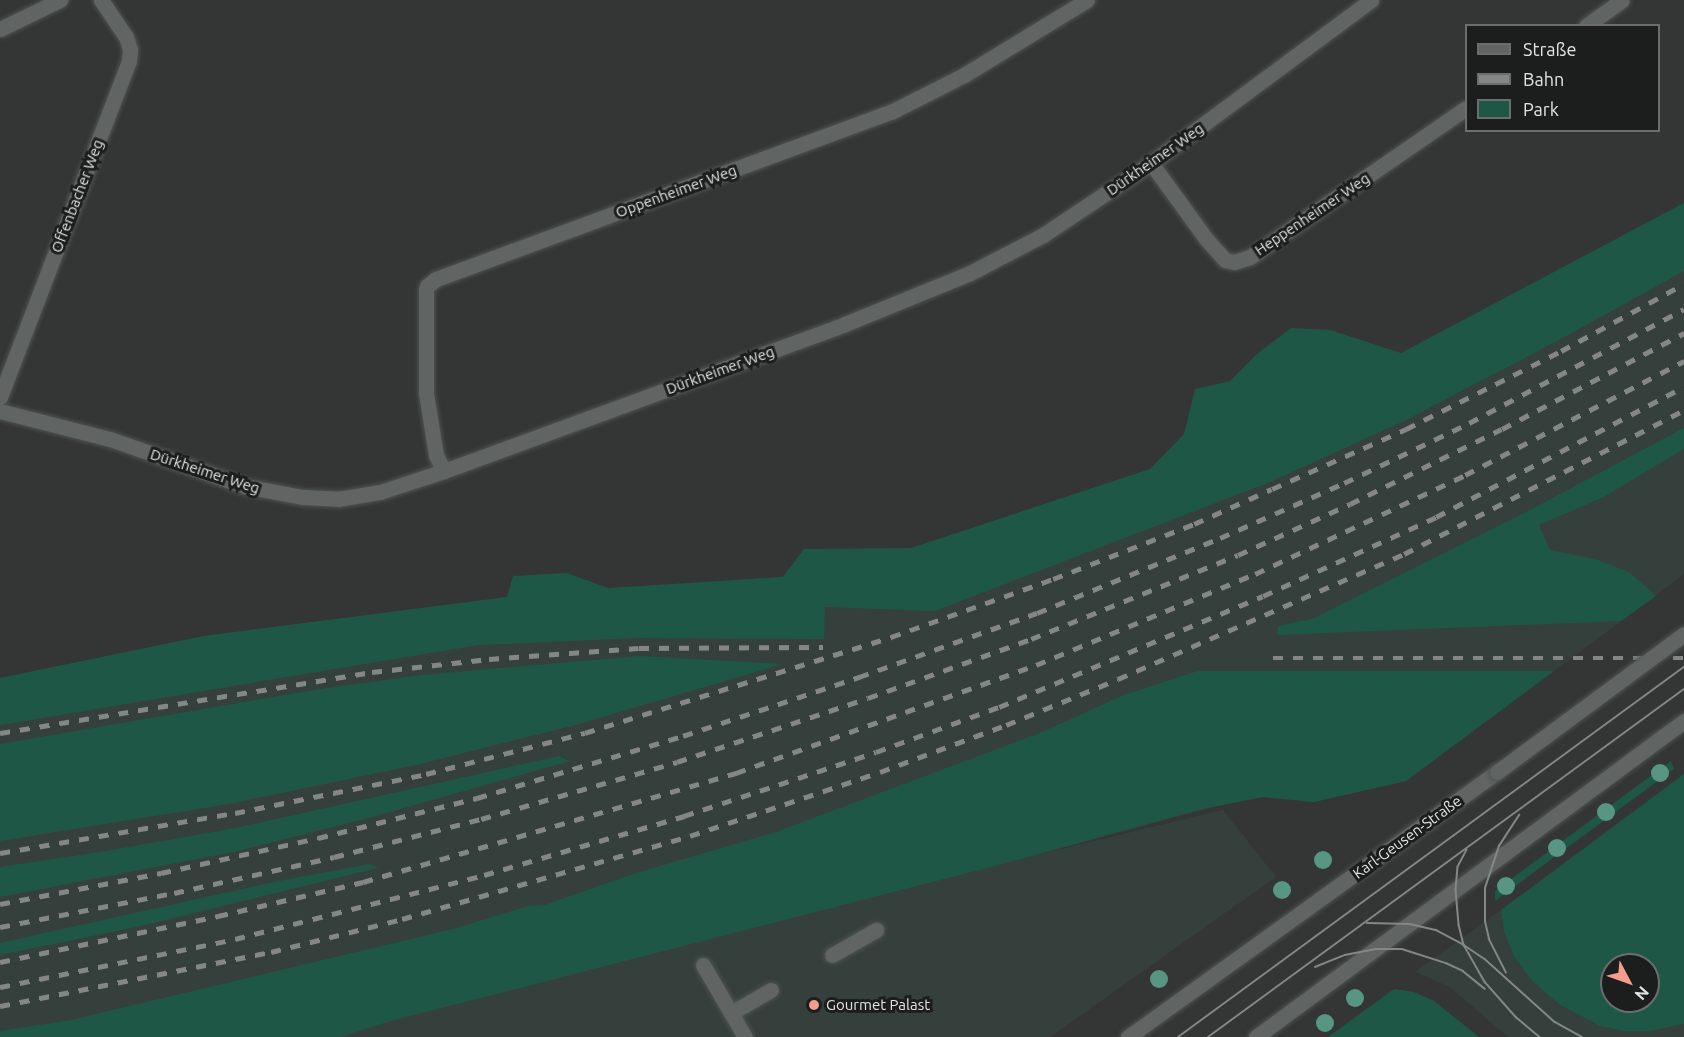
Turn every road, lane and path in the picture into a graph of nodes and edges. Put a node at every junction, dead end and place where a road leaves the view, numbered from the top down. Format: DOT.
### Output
graph roads {
  1 [pos="60,0"];
  2 [pos="100,0"];
  3 [pos="1087,0"];
  4 [pos="1371,0"];
  5 [pos="1622,0"];
  6 [pos="1589,24"];
  7 [pos="0,29"];
  8 [pos="1465,109"];
  9 [pos="1151,163"];
  10 [pos="0,397"];
  11 [pos="0,411"];
  12 [pos="444,471"];
  13 [pos="1684,634"];
  14 [pos="1684,721"];
  15 [pos="876,930"];
  16 [pos="832,955"];
  17 [pos="704,966"];
  18 [pos="771,990"];
  19 [pos="731,1013"];
  20 [pos="738,1035"];
  21 [pos="1128,1037"];
  22 [pos="1256,1037"];
  1 -- 7 [label="street"];
  2 -- 10 [label="street, Offenbacher Weg"];
  3 -- 12 [label="street, Oppenheimer Weg"];
  4 -- 9 [label="street, Dürkheimer Weg"];
  5 -- 6 [label="street"];
  8 -- 9 [label="street, Heppenheimer Weg"];
  9 -- 12 [label="street, Dürkheimer Weg"];
  11 -- 12 [label="street, Dürkheimer Weg"];
  13 -- 21 [label="street, Karl-Geusen-Straße, bridge"];
  14 -- 22 [label="street"];
  15 -- 16 [label="street"];
  17 -- 19 [label="street"];
  18 -- 19 [label="street"];
  19 -- 20 [label="street"];
}
